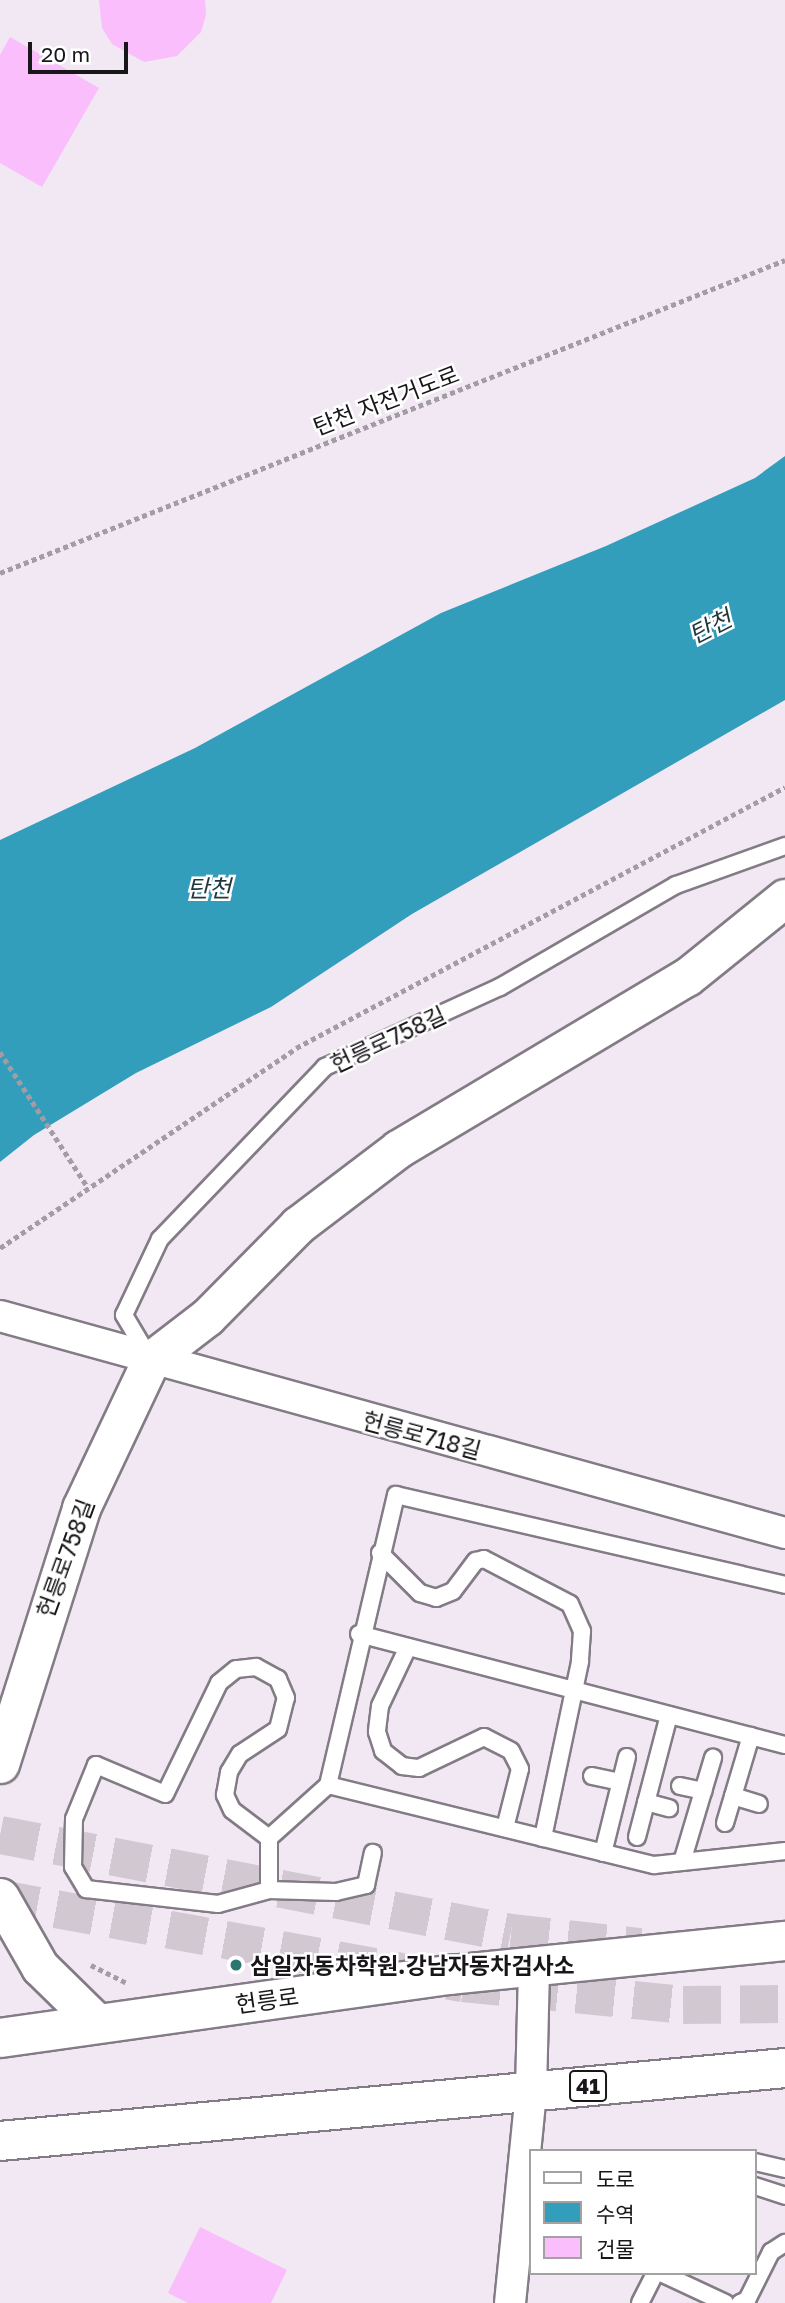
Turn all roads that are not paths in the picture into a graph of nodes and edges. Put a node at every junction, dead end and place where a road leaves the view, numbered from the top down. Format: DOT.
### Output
graph roads {
  1 [pos="785,846"];
  2 [pos="785,898"];
  3 [pos="0,1315"];
  4 [pos="151,1360"];
  5 [pos="785,1533"];
  6 [pos="380,1553"];
  7 [pos="785,1585"];
  8 [pos="359,1634"];
  9 [pos="408,1647"];
  10 [pos="575,1690"];
  11 [pos="669,1715"];
  12 [pos="751,1736"];
  13 [pos="785,1745"];
  14 [pos="627,1756"];
  15 [pos="713,1758"];
  16 [pos="0,1764"];
  17 [pos="592,1776"];
  18 [pos="620,1782"];
  19 [pos="328,1785"];
  20 [pos="680,1786"];
  21 [pos="704,1791"];
  22 [pos="733,1796"];
  23 [pos="646,1802"];
  24 [pos="759,1804"];
  25 [pos="669,1808"];
  26 [pos="725,1824"];
  27 [pos="505,1828"];
  28 [pos="636,1837"];
  29 [pos="268,1838"];
  30 [pos="543,1838"];
  31 [pos="785,1851"];
  32 [pos="373,1853"];
  33 [pos="603,1853"];
  34 [pos="682,1862"];
  35 [pos="269,1890"];
  36 [pos="0,1897"];
  37 [pos="785,1941"];
  38 [pos="534,1968"];
  39 [pos="98,2024"];
  40 [pos="0,2038"];
  41 [pos="785,2068"];
  42 [pos="531,2091"];
  43 [pos="0,2141"];
  44 [pos="757,2162"];
  45 [pos="785,2169"];
  46 [pos="757,2187"];
  47 [pos="785,2196"];
  48 [pos="785,2243"];
  49 [pos="653,2275"];
  50 [pos="665,2275"];
  51 [pos="643,2302"];
  52 [pos="510,2303"];
  53 [pos="724,2303"];
  54 [pos="740,2303"];
  1 -- 4 [label="lane, 헌릉로758길"];
  2 -- 4 [label="street, 헌릉로758길"];
  3 -- 4 [label="street, 헌릉로718길"];
  4 -- 5 [label="street, 헌릉로718길"];
  4 -- 16 [label="street, 헌릉로758길"];
  6 -- 7 [label="lane"];
  6 -- 8 [label="lane"];
  6 -- 10 [label="lane"];
  8 -- 9 [label="lane"];
  8 -- 19 [label="lane"];
  9 -- 10 [label="lane"];
  9 -- 27 [label="lane"];
  10 -- 11 [label="lane"];
  10 -- 30 [label="lane"];
  11 -- 12 [label="lane"];
  11 -- 23 [label="lane"];
  12 -- 13 [label="lane"];
  12 -- 22 [label="lane"];
  14 -- 18 [label="lane"];
  15 -- 21 [label="lane"];
  17 -- 18 [label="lane"];
  18 -- 33 [label="lane"];
  19 -- 27 [label="lane"];
  19 -- 29 [label="lane"];
  20 -- 21 [label="lane"];
  21 -- 34 [label="lane"];
  22 -- 24 [label="lane"];
  22 -- 26 [label="lane"];
  23 -- 25 [label="lane"];
  23 -- 28 [label="lane"];
  27 -- 30 [label="lane"];
  29 -- 35 [label="lane"];
  29 -- 35 [label="lane"];
  30 -- 33 [label="lane"];
  31 -- 34 [label="lane"];
  32 -- 35 [label="lane"];
  33 -- 34 [label="lane"];
  36 -- 39 [label="street"];
  37 -- 38 [label="main road, 헌릉로"];
  38 -- 39 [label="main road, 헌릉로"];
  38 -- 42 [label="street"];
  39 -- 40 [label="main road, 헌릉로"];
  41 -- 42 [label="main road, 41"];
  42 -- 43 [label="main road, 41"];
  42 -- 52 [label="street"];
  44 -- 45 [label="lane"];
  46 -- 47 [label="lane"];
  48 -- 54 [label="lane"];
  49 -- 51 [label="lane"];
  50 -- 53 [label="lane"];
}
